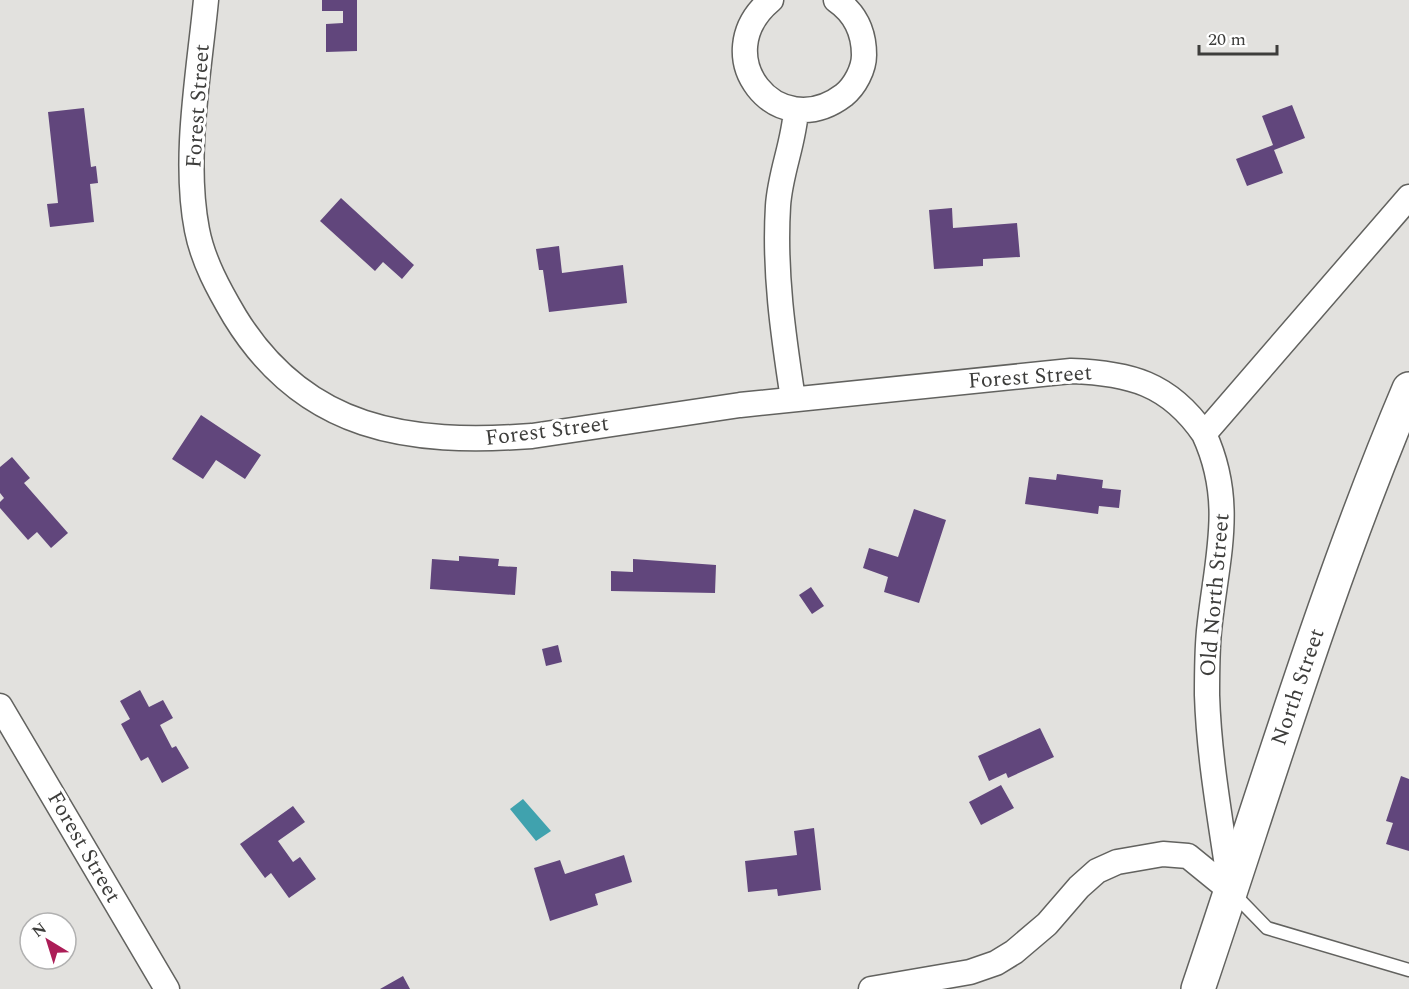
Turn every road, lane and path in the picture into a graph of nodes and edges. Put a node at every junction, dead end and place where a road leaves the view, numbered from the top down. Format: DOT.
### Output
graph roads {
  1 [pos="206,0"];
  2 [pos="771,0"];
  3 [pos="836,0"];
  4 [pos="796,110"];
  5 [pos="1409,197"];
  6 [pos="1409,389"];
  7 [pos="793,399"];
  8 [pos="1204,434"];
  9 [pos="0,706"];
  10 [pos="1231,891"];
  11 [pos="1409,970"];
  12 [pos="167,989"];
  13 [pos="871,989"];
  14 [pos="1198,989"];
  1 -- 7 [label="street, Forest Street"];
  2 -- 4 [label="street"];
  3 -- 4 [label="street"];
  4 -- 7 [label="street"];
  5 -- 8 [label="street"];
  6 -- 10 [label="street, North Street"];
  7 -- 8 [label="street, Forest Street"];
  8 -- 10 [label="street, Old North Street"];
  9 -- 12 [label="street, Forest Street"];
  10 -- 11 [label="lane"];
  10 -- 13 [label="street"];
  10 -- 14 [label="street, North Street"];
}
